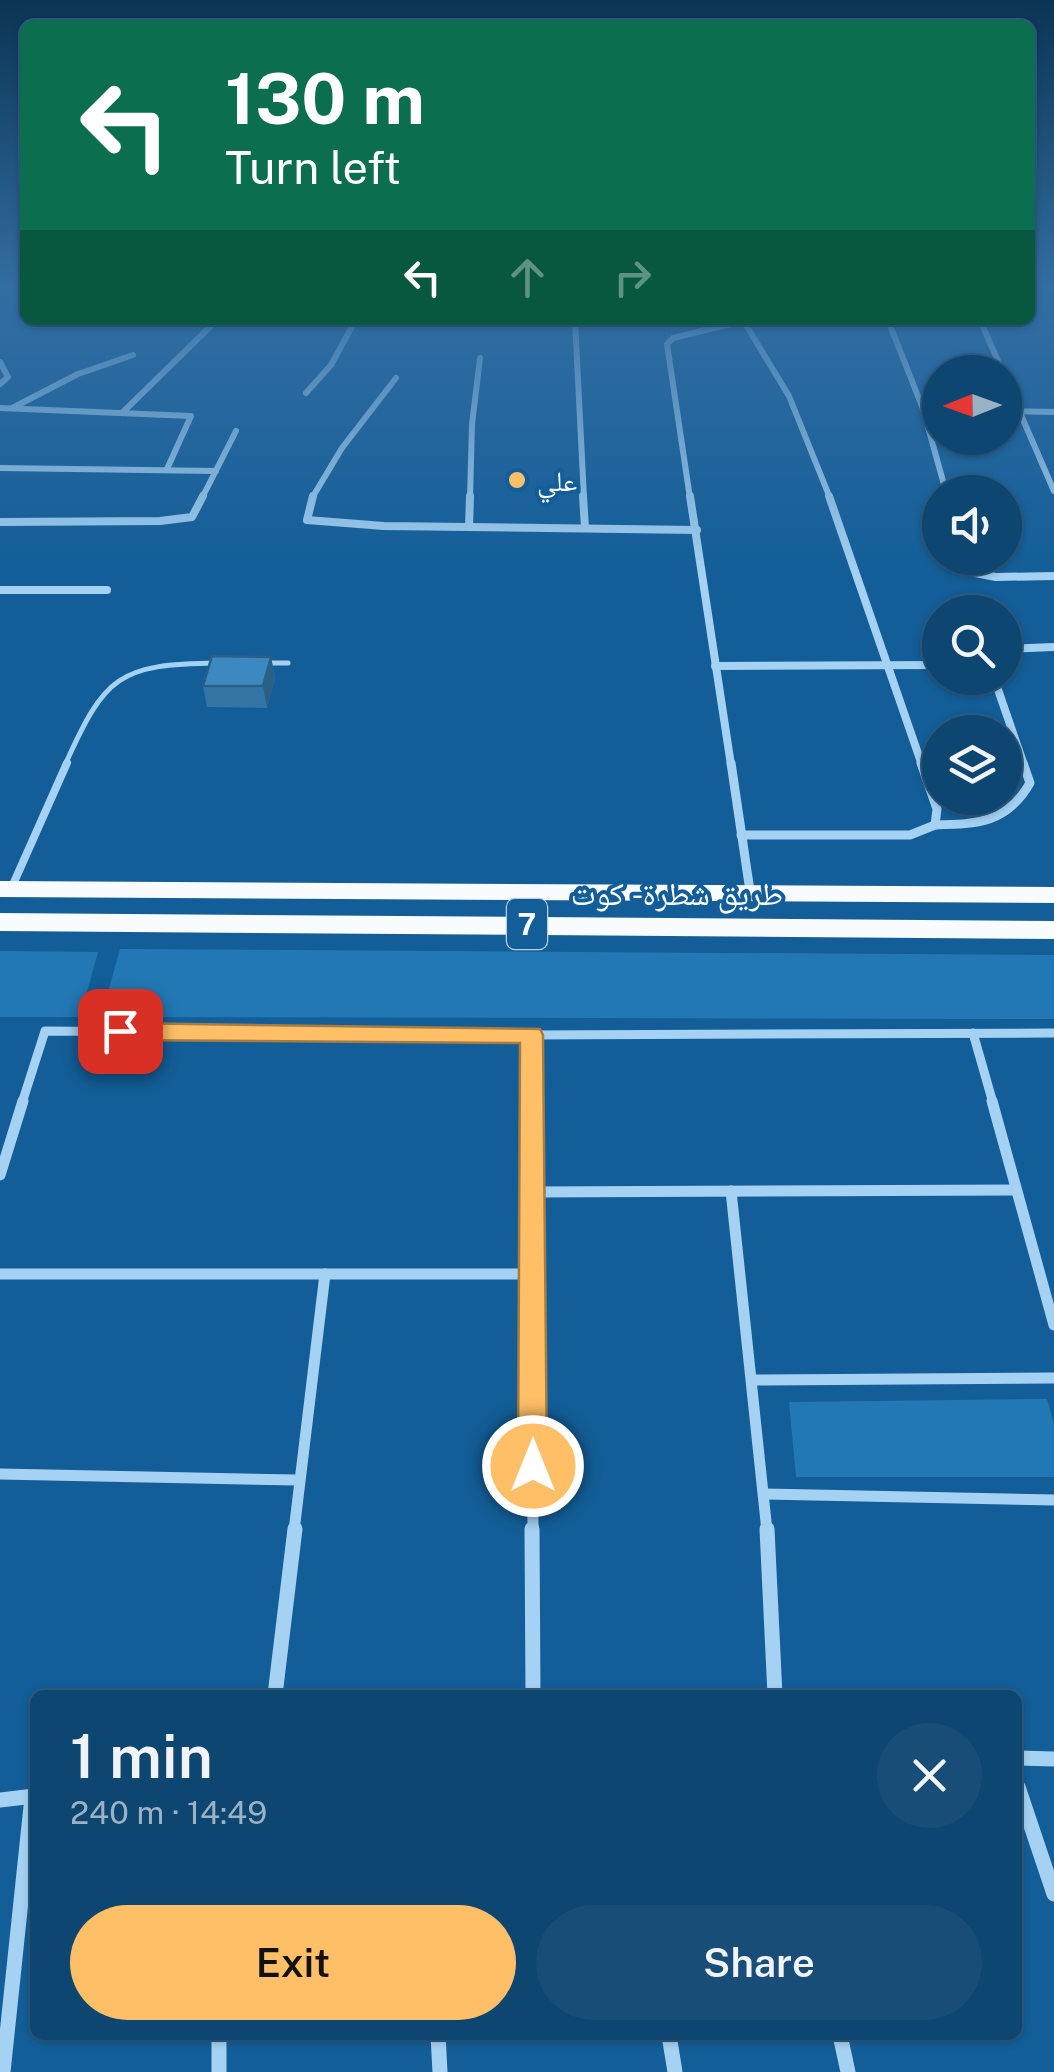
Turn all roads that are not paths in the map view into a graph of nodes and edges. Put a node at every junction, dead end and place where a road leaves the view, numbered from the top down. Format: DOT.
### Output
graph roads {
  1 [pos="61,383"];
  2 [pos="152,383"];
  3 [pos="315,383"];
  4 [pos="392,383"];
  5 [pos="477,383"];
  6 [pos="578,383"];
  7 [pos="673,383"];
  8 [pos="780,383"];
  9 [pos="913,383"];
  10 [pos="306,393"];
  11 [pos="922,406"];
  12 [pos="0,408"];
  13 [pos="12,408"];
  14 [pos="1022,411"];
  15 [pos="122,412"];
  16 [pos="1054,412"];
  17 [pos="1022,418"];
  18 [pos="236,431"];
  19 [pos="0,468"];
  20 [pos="167,470"];
  21 [pos="216,471"];
  22 [pos="1054,491"];
  23 [pos="0,522"];
  24 [pos="469,527"];
  25 [pos="584,528"];
  26 [pos="696,530"];
  27 [pos="986,575"];
  28 [pos="1054,576"];
  29 [pos="0,590"];
  30 [pos="108,590"];
  31 [pos="1054,647"];
  32 [pos="1022,648"];
  33 [pos="236,664"];
  34 [pos="254,664"];
  35 [pos="288,664"];
  36 [pos="887,665"];
  37 [pos="922,665"];
  38 [pos="715,666"];
  39 [pos="1000,695"];
  40 [pos="935,825"];
  41 [pos="742,835"];
  42 [pos="6,889"];
  43 [pos="698,891"];
  44 [pos="750,892"];
  45 [pos="1054,895"];
  46 [pos="0,922"];
  47 [pos="700,925"];
  48 [pos="1054,930"];
  49 [pos="974,1033"];
  50 [pos="1054,1033"];
  51 [pos="532,1035"];
  52 [pos="0,1176"];
  53 [pos="1015,1190"];
  54 [pos="731,1191"];
  55 [pos="532,1192"];
  56 [pos="0,1274"];
  57 [pos="325,1274"];
  58 [pos="532,1274"];
  59 [pos="1054,1325"];
  60 [pos="1054,1378"];
  61 [pos="752,1380"];
  62 [pos="0,1474"];
  63 [pos="297,1480"];
  64 [pos="765,1494"];
  65 [pos="1054,1500"];
  66 [pos="275,1690"];
  67 [pos="533,1690"];
  68 [pos="776,1690"];
  69 [pos="1022,1758"];
  70 [pos="1054,1759"];
  71 [pos="30,1796"];
  72 [pos="1022,1799"];
  73 [pos="0,1800"];
  74 [pos="30,1819"];
  75 [pos="1054,1894"];
  76 [pos="4,2017"];
  77 [pos="219,2040"];
  78 [pos="438,2040"];
  79 [pos="670,2040"];
  80 [pos="841,2040"];
  81 [pos="3,2072"];
  82 [pos="218,2072"];
  83 [pos="440,2072"];
  84 [pos="674,2072"];
  85 [pos="848,2072"];
  1 -- 13 [label="street"];
  2 -- 15 [label="street"];
  3 -- 10 [label="street"];
  4 -- 24 [label="street"];
  5 -- 24 [label="street"];
  6 -- 25 [label="street"];
  7 -- 26 [label="street"];
  8 -- 36 [label="street"];
  9 -- 11 [label="street"];
  12 -- 13 [label="street"];
  13 -- 15 [label="street"];
  14 -- 16 [label="street"];
  15 -- 20 [label="street"];
  17 -- 22 [label="street"];
  18 -- 21 [label="street"];
  19 -- 20 [label="street"];
  20 -- 21 [label="street"];
  21 -- 23 [label="street"];
  24 -- 25 [label="street"];
  25 -- 26 [label="street"];
  26 -- 38 [label="street"];
  27 -- 28 [label="street"];
  29 -- 30 [label="street"];
  31 -- 32 [label="street"];
  33 -- 42 [label="lane"];
  34 -- 35 [label="lane"];
  36 -- 37 [label="street"];
  36 -- 38 [label="street"];
  36 -- 40 [label="street"];
  38 -- 41 [label="street"];
  39 -- 40 [label="street"];
  40 -- 41 [label="street"];
  41 -- 44 [label="street"];
  42 -- 43 [label="highway, طريق شطرة - كوت / 7"];
  43 -- 44 [label="highway, طريق شطرة - كوت / 7"];
  43 -- 47 [label="highway"];
  44 -- 45 [label="highway, طريق شطرة - كوت / 7"];
  46 -- 47 [label="highway, طريق شطرة - كوت / 7"];
  47 -- 48 [label="highway, طريق شطرة - كوت / 7"];
  49 -- 50 [label="street"];
  49 -- 51 [label="street"];
  49 -- 53 [label="street"];
  51 -- 52 [label="street"];
  51 -- 55 [label="street"];
  53 -- 54 [label="street"];
  53 -- 59 [label="street"];
  54 -- 55 [label="street"];
  54 -- 61 [label="street"];
  55 -- 58 [label="street"];
  56 -- 57 [label="street"];
  57 -- 58 [label="street"];
  57 -- 63 [label="street"];
  58 -- 67 [label="street"];
  60 -- 61 [label="street"];
  61 -- 64 [label="street"];
  62 -- 63 [label="street"];
  63 -- 66 [label="street"];
  64 -- 65 [label="street"];
  64 -- 68 [label="street"];
  69 -- 70 [label="street"];
  71 -- 73 [label="street"];
  72 -- 75 [label="street"];
  74 -- 76 [label="street"];
  76 -- 81 [label="street"];
  77 -- 82 [label="street"];
  78 -- 83 [label="street"];
  79 -- 84 [label="street"];
  80 -- 85 [label="street"];
}
